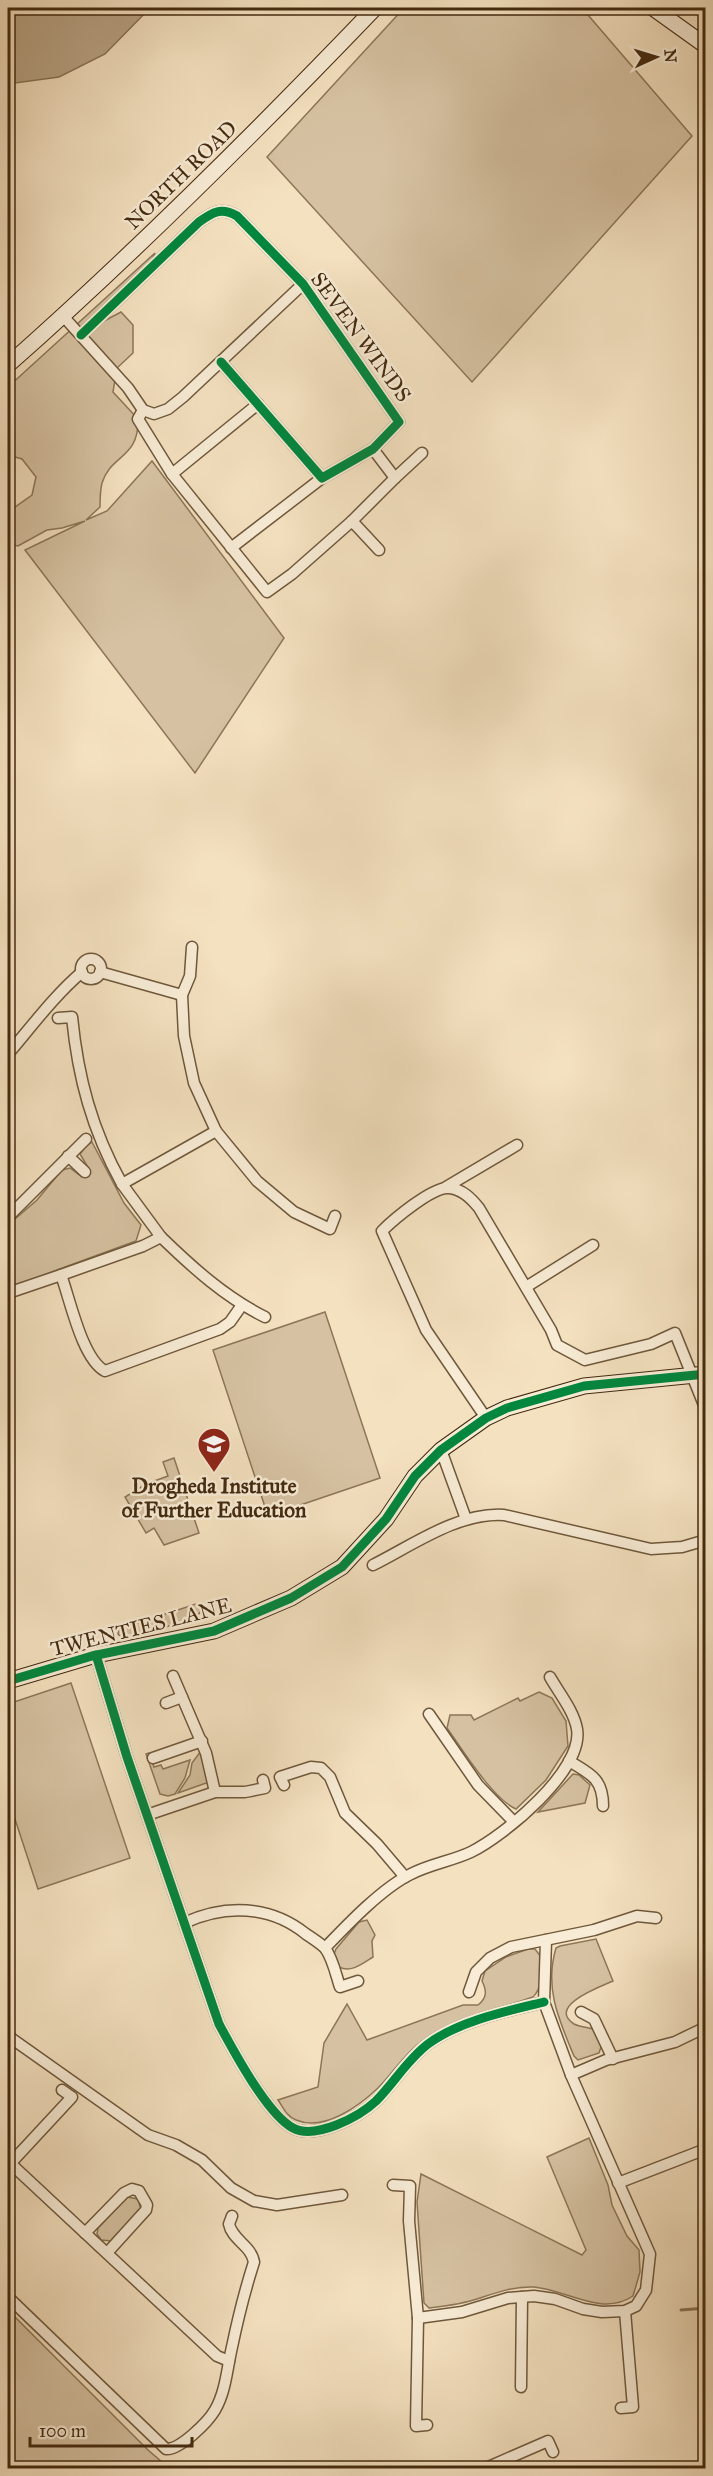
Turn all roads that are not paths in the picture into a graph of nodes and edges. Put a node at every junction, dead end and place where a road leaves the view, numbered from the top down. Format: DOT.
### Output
graph roads {
  1 [pos="375,8"];
  2 [pos="653,8"];
  3 [pos="705,46"];
  4 [pos="303,284"];
  5 [pos="63,316"];
  6 [pos="81,335"];
  7 [pos="221,362"];
  8 [pos="8,365"];
  9 [pos="258,404"];
  10 [pos="143,410"];
  11 [pos="373,449"];
  12 [pos="422,453"];
  13 [pos="172,474"];
  14 [pos="322,478"];
  15 [pos="395,478"];
  16 [pos="352,521"];
  17 [pos="231,548"];
  18 [pos="379,550"];
  19 [pos="192,947"];
  20 [pos="82,972"];
  21 [pos="100,972"];
  22 [pos="182,995"];
  23 [pos="58,1018"];
  24 [pos="8,1054"];
  25 [pos="216,1131"];
  26 [pos="86,1139"];
  27 [pos="518,1146"];
  28 [pos="68,1156"];
  29 [pos="85,1172"];
  30 [pos="122,1184"];
  31 [pos="446,1187"];
  32 [pos="334,1216"];
  33 [pos="8,1217"];
  34 [pos="161,1238"];
  35 [pos="593,1245"];
  36 [pos="61,1275"];
  37 [pos="526,1287"];
  38 [pos="8,1293"];
  39 [pos="242,1305"];
  40 [pos="265,1317"];
  41 [pos="699,1375"];
  42 [pos="705,1410"];
  43 [pos="486,1418"];
  44 [pos="441,1450"];
  45 [pos="466,1519"];
  46 [pos="705,1540"];
  47 [pos="373,1565"];
  48 [pos="96,1655"];
  49 [pos="173,1676"];
  50 [pos="550,1677"];
  51 [pos="8,1681"];
  52 [pos="182,1696"];
  53 [pos="166,1703"];
  54 [pos="429,1714"];
  55 [pos="202,1741"];
  56 [pos="153,1758"];
  57 [pos="569,1761"];
  58 [pos="263,1780"];
  59 [pos="284,1785"];
  60 [pos="215,1792"];
  61 [pos="603,1806"];
  62 [pos="147,1815"];
  63 [pos="514,1822"];
  64 [pos="405,1877"];
  65 [pos="656,1918"];
  66 [pos="183,1923"];
  67 [pos="546,1940"];
  68 [pos="324,1948"];
  69 [pos="358,1981"];
  70 [pos="469,1992"];
  71 [pos="544,2002"];
  72 [pos="582,2012"];
  73 [pos="702,2029"];
  74 [pos="8,2036"];
  75 [pos="613,2059"];
  76 [pos="571,2075"];
  77 [pos="62,2091"];
  78 [pos="705,2149"];
  79 [pos="9,2164"];
  80 [pos="618,2183"];
  81 [pos="393,2185"];
  82 [pos="342,2194"];
  83 [pos="232,2216"];
  84 [pos="85,2232"];
  85 [pos="107,2253"];
  86 [pos="8,2297"];
  87 [pos="522,2297"];
  88 [pos="625,2311"];
  89 [pos="418,2318"];
  90 [pos="229,2361"];
  91 [pos="521,2387"];
  92 [pos="621,2408"];
  93 [pos="427,2425"];
  94 [pos="553,2452"];
  95 [pos="486,2469"];
  1 -- 5 [label="street, NORTH ROAD"];
  2 -- 3 [label="street"];
  4 -- 6 [label="street, SEVEN WINDS"];
  4 -- 7 [label="street, SEVEN WINDS"];
  4 -- 11 [label="street, SEVEN WINDS"];
  5 -- 6 [label="street"];
  5 -- 8 [label="street, NORTH ROAD"];
  6 -- 10 [label="street"];
  7 -- 9 [label="street"];
  7 -- 10 [label="street, SEVEN WINDS"];
  9 -- 13 [label="street"];
  9 -- 14 [label="street"];
  10 -- 13 [label="street"];
  11 -- 14 [label="street, SEVEN WINDS"];
  11 -- 15 [label="street"];
  12 -- 15 [label="street"];
  13 -- 17 [label="street"];
  14 -- 17 [label="street, SEVEN WINDS"];
  15 -- 16 [label="street"];
  16 -- 17 [label="street"];
  16 -- 18 [label="street"];
  19 -- 22 [label="street"];
  20 -- 21 [label="street"];
  20 -- 21 [label="street"];
  20 -- 24 [label="street"];
  21 -- 22 [label="street"];
  22 -- 25 [label="street"];
  23 -- 30 [label="street"];
  25 -- 30 [label="street"];
  25 -- 32 [label="street"];
  26 -- 28 [label="street"];
  27 -- 31 [label="street"];
  28 -- 29 [label="street"];
  28 -- 33 [label="street"];
  30 -- 34 [label="street"];
  31 -- 37 [label="street"];
  31 -- 43 [label="street"];
  34 -- 36 [label="street"];
  34 -- 39 [label="street"];
  35 -- 37 [label="street"];
  36 -- 38 [label="street"];
  36 -- 39 [label="street"];
  37 -- 41 [label="street"];
  39 -- 40 [label="street"];
  41 -- 42 [label="street"];
  41 -- 43 [label="street, TWENTIES LANE"];
  43 -- 44 [label="street, TWENTIES LANE"];
  44 -- 45 [label="street"];
  44 -- 48 [label="street, TWENTIES LANE"];
  45 -- 46 [label="street"];
  45 -- 47 [label="street"];
  48 -- 51 [label="street, TWENTIES LANE"];
  48 -- 62 [label="street"];
  49 -- 52 [label="street"];
  50 -- 57 [label="street"];
  52 -- 53 [label="street"];
  52 -- 55 [label="street"];
  54 -- 63 [label="street"];
  55 -- 56 [label="street"];
  55 -- 60 [label="street"];
  57 -- 61 [label="street"];
  57 -- 63 [label="street"];
  58 -- 60 [label="street"];
  59 -- 64 [label="street"];
  60 -- 62 [label="street"];
  62 -- 66 [label="street"];
  63 -- 64 [label="street"];
  64 -- 68 [label="street"];
  65 -- 67 [label="street"];
  66 -- 68 [label="street"];
  66 -- 71 [label="street"];
  67 -- 70 [label="street"];
  67 -- 71 [label="street"];
  68 -- 69 [label="street"];
  71 -- 76 [label="street"];
  72 -- 75 [label="street"];
  73 -- 75 [label="street"];
  74 -- 82 [label="street"];
  75 -- 76 [label="street"];
  76 -- 80 [label="street"];
  77 -- 79 [label="street"];
  78 -- 80 [label="street"];
  79 -- 84 [label="street"];
  80 -- 88 [label="street"];
  81 -- 89 [label="street"];
  83 -- 90 [label="street"];
  84 -- 85 [label="street"];
  84 -- 85 [label="street"];
  85 -- 90 [label="street"];
  86 -- 90 [label="street"];
  87 -- 88 [label="street"];
  87 -- 89 [label="street"];
  87 -- 91 [label="street"];
  88 -- 92 [label="street"];
  89 -- 93 [label="street"];
  94 -- 95 [label="street"];
}
